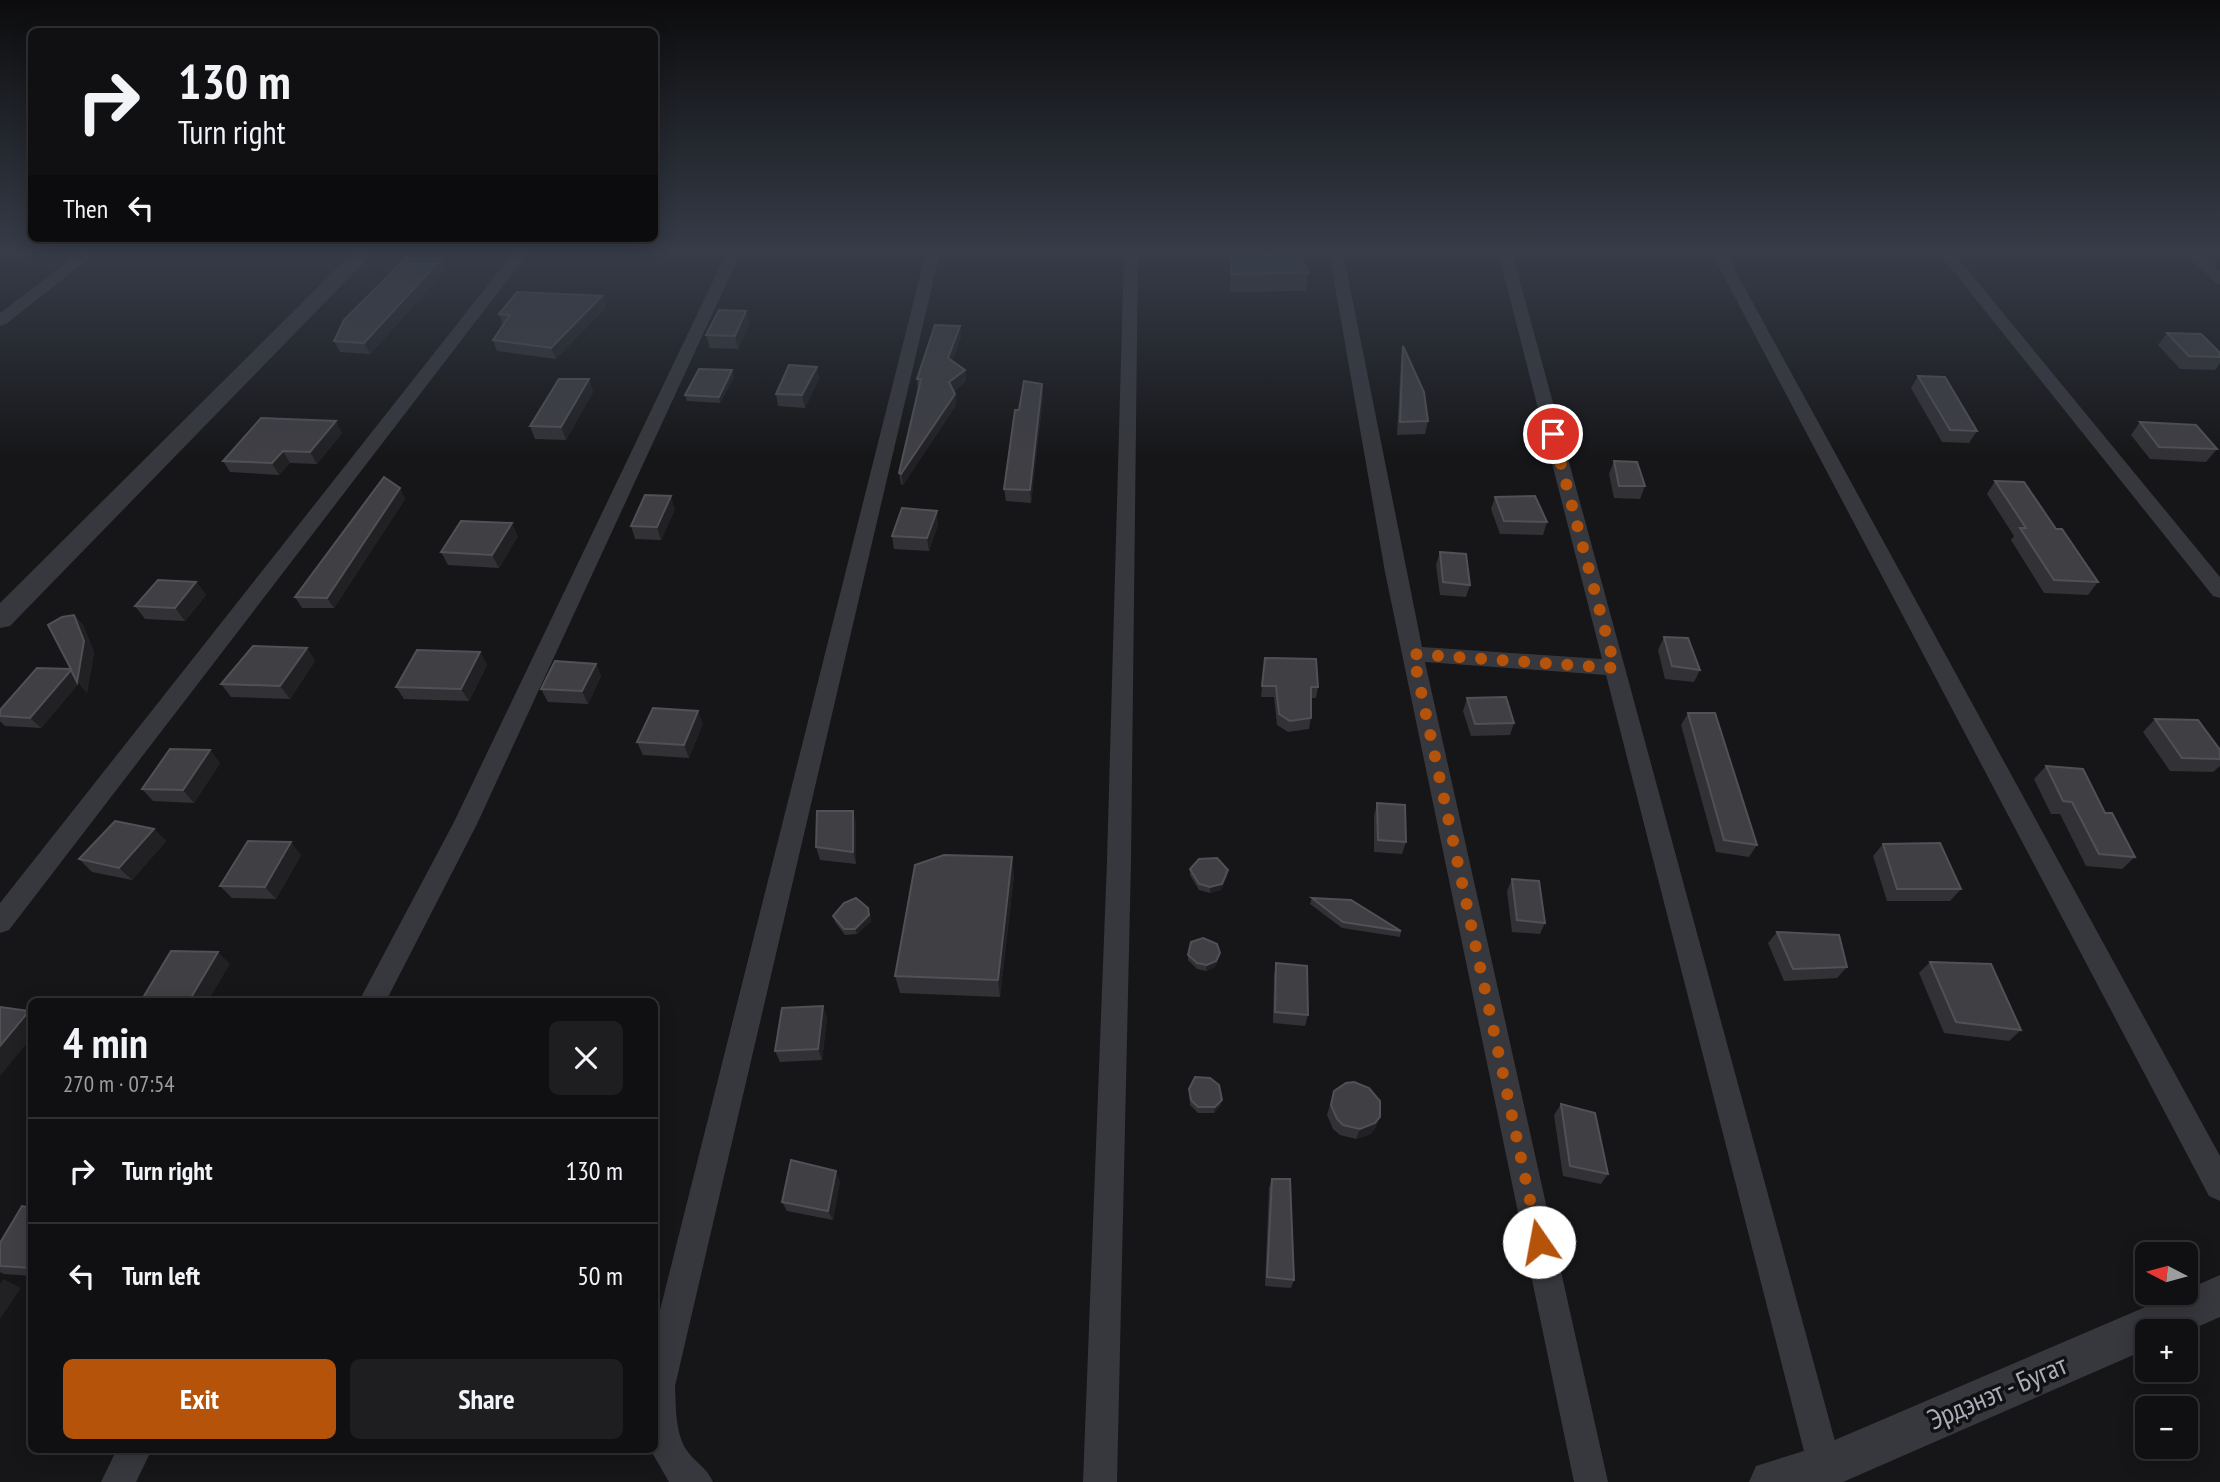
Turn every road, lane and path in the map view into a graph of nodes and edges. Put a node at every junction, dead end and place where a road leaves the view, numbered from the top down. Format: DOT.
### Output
graph roads {
  1 [pos="295,321"];
  2 [pos="468,321"];
  3 [pos="701,321"];
  4 [pos="916,321"];
  5 [pos="1130,321"];
  6 [pos="1349,321"];
  7 [pos="1523,321"];
  8 [pos="1755,321"];
  9 [pos="2001,321"];
  10 [pos="2220,591"];
  11 [pos="0,619"];
  12 [pos="1413,654"];
  13 [pos="1615,668"];
  14 [pos="0,922"];
  15 [pos="374,998"];
  16 [pos="2220,1186"];
  17 [pos="2220,1296"];
  18 [pos="658,1386"];
  19 [pos="658,1386"];
  20 [pos="133,1453"];
  21 [pos="1825,1467"];
  22 [pos="118,1482"];
  23 [pos="696,1482"];
  24 [pos="1100,1482"];
  25 [pos="1591,1482"];
  26 [pos="1772,1482"];
  1 -- 11 [label="street"];
  2 -- 14 [label="street"];
  3 -- 15 [label="street"];
  4 -- 19 [label="street"];
  5 -- 24 [label="street"];
  6 -- 12 [label="street"];
  7 -- 13 [label="street"];
  8 -- 16 [label="street"];
  9 -- 10 [label="street"];
  12 -- 13 [label="street"];
  12 -- 25 [label="street"];
  13 -- 21 [label="street"];
  17 -- 21 [label="street, Эрдэнэт - Бугат"];
  18 -- 23 [label="street"];
  20 -- 22 [label="street"];
  21 -- 26 [label="street, Эрдэнэт - Бугат"];
}
